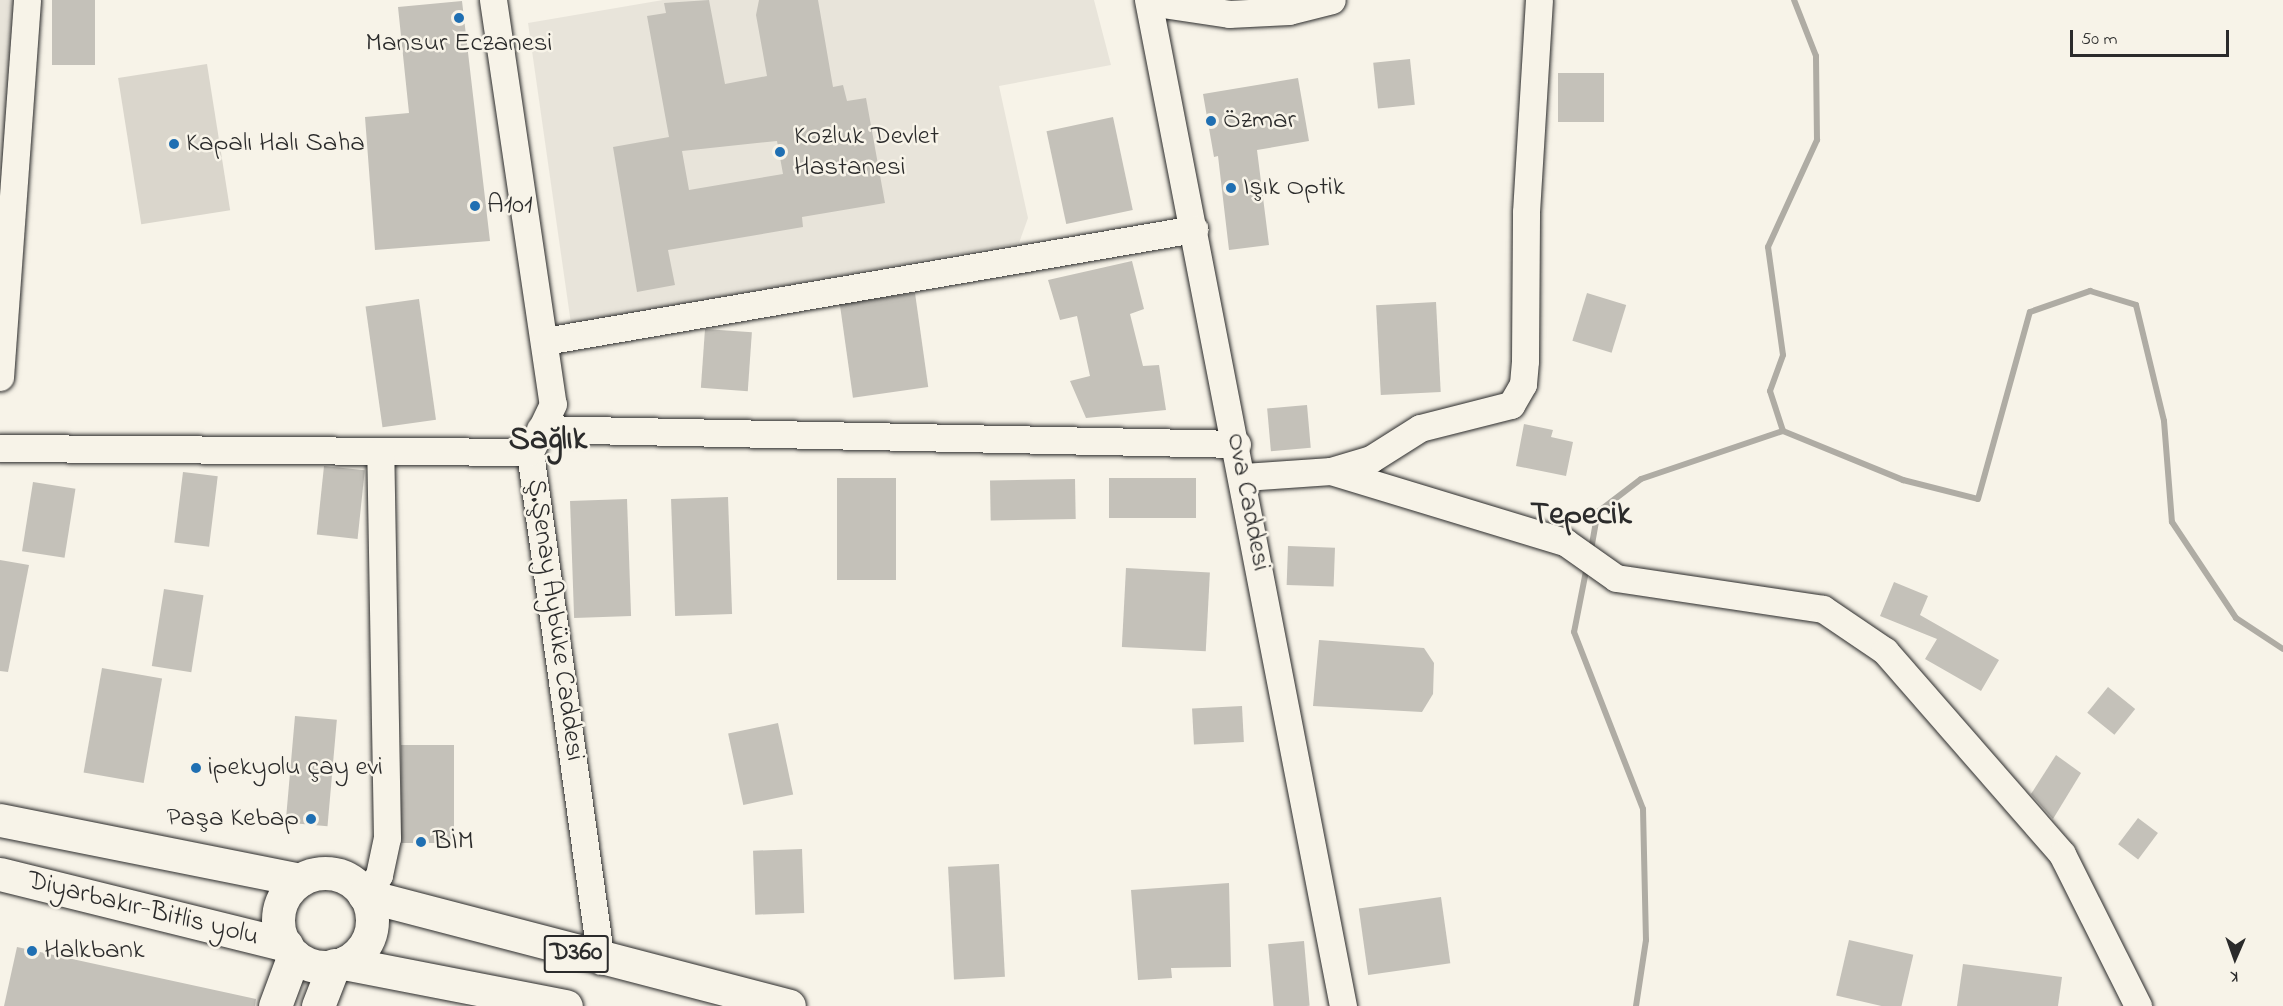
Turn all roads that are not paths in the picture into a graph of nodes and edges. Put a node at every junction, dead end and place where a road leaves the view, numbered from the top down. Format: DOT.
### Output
graph roads {
  1 [pos="27,0"];
  2 [pos="493,0"];
  3 [pos="1332,0"];
  4 [pos="1539,0"];
  5 [pos="1149,1"];
  6 [pos="1194,229"];
  7 [pos="545,341"];
  8 [pos="0,377"];
  9 [pos="535,440"];
  10 [pos="1237,444"];
  11 [pos="0,448"];
  12 [pos="380,451"];
  13 [pos="1331,471"];
  14 [pos="1244,477"];
  15 [pos="0,820"];
  16 [pos="0,874"];
  17 [pos="300,880"];
  18 [pos="364,895"];
  19 [pos="290,950"];
  20 [pos="601,961"];
  21 [pos="339,964"];
  22 [pos="275,1006"];
  23 [pos="318,1006"];
  24 [pos="566,1006"];
  25 [pos="789,1006"];
  26 [pos="1343,1006"];
  27 [pos="2138,1006"];
  1 -- 8 [label="street"];
  2 -- 7 [label="street"];
  3 -- 5 [label="street"];
  4 -- 13 [label="street"];
  5 -- 6 [label="street, Ova Caddesi"];
  6 -- 7 [label="street"];
  6 -- 10 [label="street, Ova Caddesi"];
  7 -- 9 [label="street"];
  9 -- 10 [label="street"];
  9 -- 12 [label="street"];
  9 -- 20 [label="street, Ş.Şenay Aybüke Caddesi"];
  10 -- 14 [label="street, Ova Caddesi"];
  11 -- 12 [label="street"];
  12 -- 18 [label="street"];
  13 -- 14 [label="street"];
  13 -- 27 [label="street"];
  14 -- 26 [label="street, Ova Caddesi"];
  15 -- 17 [label="main road, Diyarbakır-Bitlis yolu"];
  16 -- 19 [label="main road, Diyarbakır-Bitlis yolu"];
  17 -- 18 [label="main road"];
  17 -- 19 [label="main road"];
  18 -- 20 [label="main road, D360"];
  18 -- 21 [label="main road"];
  19 -- 21 [label="main road"];
  19 -- 22 [label="main road"];
  20 -- 25 [label="main road, D360"];
  21 -- 23 [label="main road"];
  21 -- 24 [label="main road, D360"];
}
